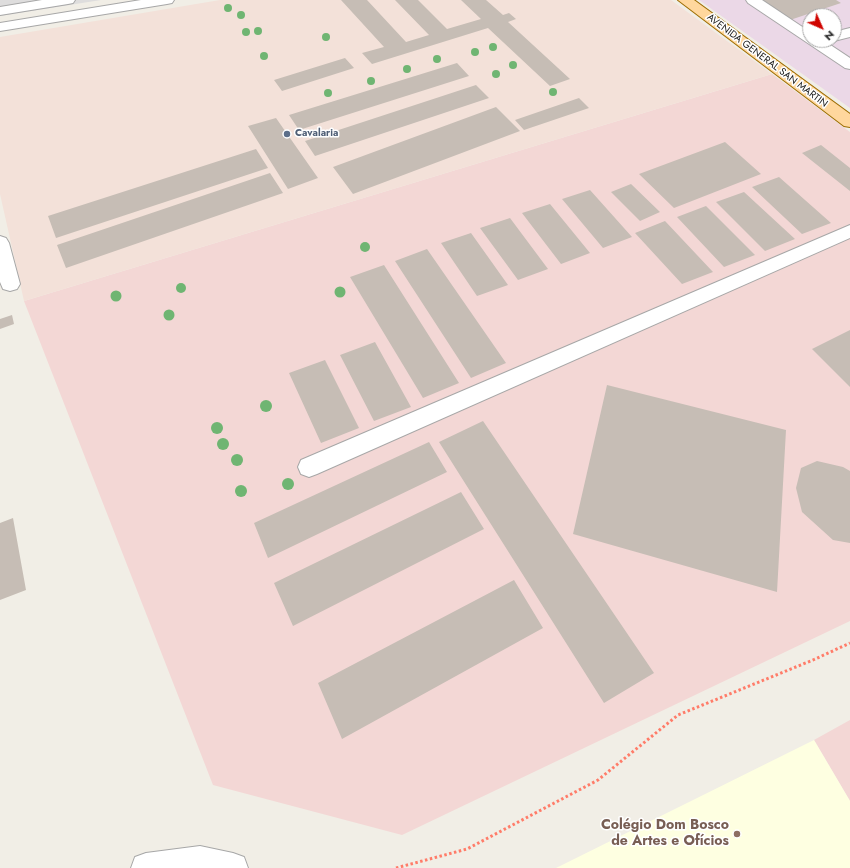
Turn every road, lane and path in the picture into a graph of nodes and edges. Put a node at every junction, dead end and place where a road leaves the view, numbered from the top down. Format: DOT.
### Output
graph roads {
  1 [pos="68,0"];
  2 [pos="168,0"];
  3 [pos="685,0"];
  4 [pos="753,0"];
  5 [pos="49,2"];
  6 [pos="0,10"];
  7 [pos="0,27"];
  8 [pos="802,31"];
  9 [pos="827,48"];
  10 [pos="850,65"];
  11 [pos="850,122"];
  12 [pos="850,231"];
  13 [pos="0,243"];
  14 [pos="10,284"];
  15 [pos="309,467"];
  16 [pos="850,643"];
  17 [pos="146,868"];
  18 [pos="233,868"];
  19 [pos="396,868"];
  1 -- 5 [label="street"];
  2 -- 7 [label="street"];
  3 -- 11 [label="main road, AVENIDA GENERAL SAN MARTIN"];
  4 -- 8 [label="street"];
  5 -- 6 [label="street"];
  9 -- 10 [label="street"];
  12 -- 15 [label="street"];
  13 -- 14 [label="street"];
  16 -- 19 [label="path"];
  17 -- 18 [label="street"];
}
